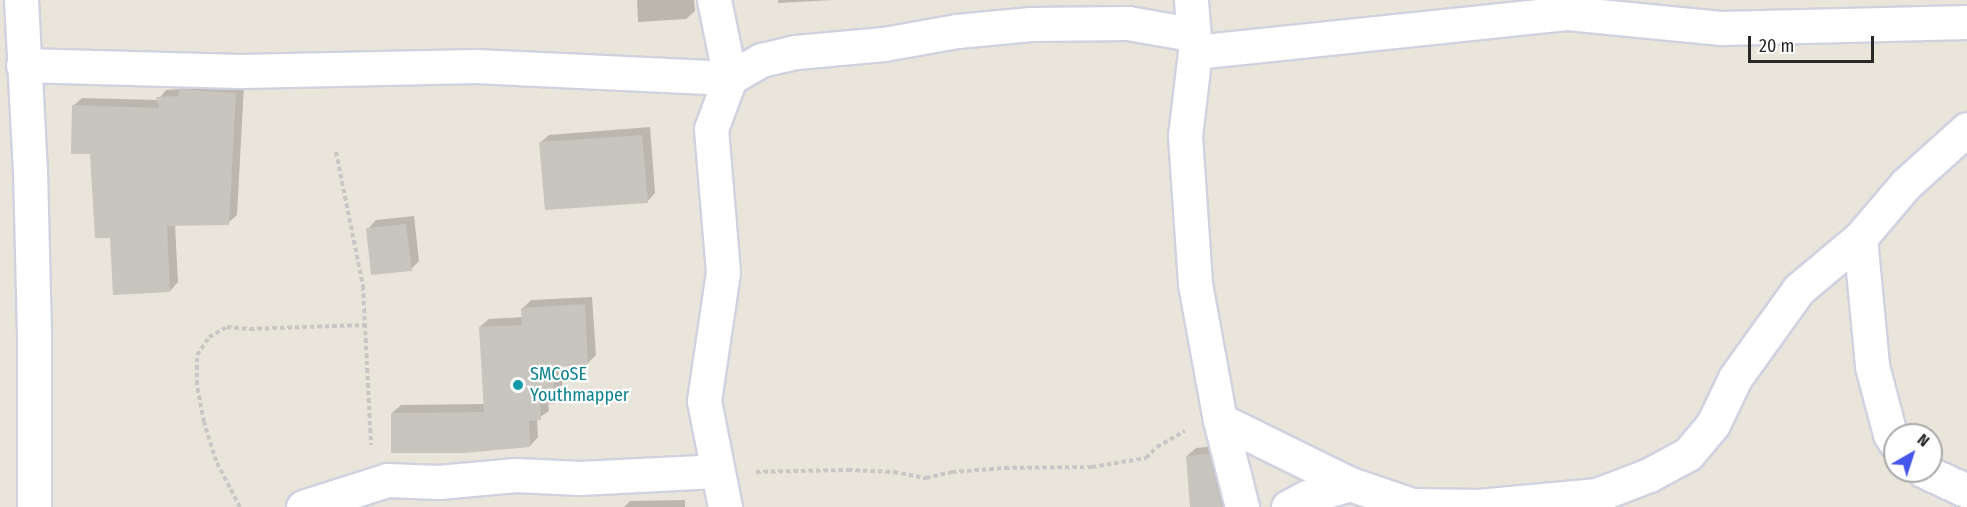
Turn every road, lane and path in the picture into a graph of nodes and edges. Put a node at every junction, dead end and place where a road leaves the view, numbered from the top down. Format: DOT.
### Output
graph roads {
  1 [pos="21,0"];
  2 [pos="714,0"];
  3 [pos="1191,0"];
  4 [pos="1569,6"];
  5 [pos="1967,22"];
  6 [pos="1193,43"];
  7 [pos="23,65"];
  8 [pos="730,78"];
  9 [pos="1967,129"];
  10 [pos="336,152"];
  11 [pos="1860,238"];
  12 [pos="364,325"];
  13 [pos="1220,420"];
  14 [pos="1887,423"];
  15 [pos="716,471"];
  16 [pos="387,480"];
  17 [pos="1943,480"];
  18 [pos="1350,484"];
  19 [pos="1967,491"];
  20 [pos="34,507"];
  21 [pos="240,507"];
  22 [pos="303,507"];
  23 [pos="725,507"];
  24 [pos="1242,507"];
  25 [pos="1288,507"];
  1 -- 7 [label="street"];
  2 -- 8 [label="street"];
  3 -- 6 [label="street"];
  4 -- 5 [label="street"];
  4 -- 6 [label="street"];
  6 -- 8 [label="street"];
  6 -- 13 [label="street"];
  7 -- 8 [label="street"];
  7 -- 20 [label="street"];
  8 -- 15 [label="street"];
  9 -- 11 [label="street"];
  10 -- 12 [label="path"];
  11 -- 14 [label="street"];
  11 -- 18 [label="street"];
  12 -- 16 [label="path"];
  12 -- 21 [label="path"];
  13 -- 15 [label="path"];
  13 -- 18 [label="street"];
  13 -- 24 [label="street"];
  15 -- 16 [label="street"];
  15 -- 23 [label="street"];
  16 -- 22 [label="street"];
  17 -- 19 [label="street"];
  18 -- 25 [label="street"];
}
